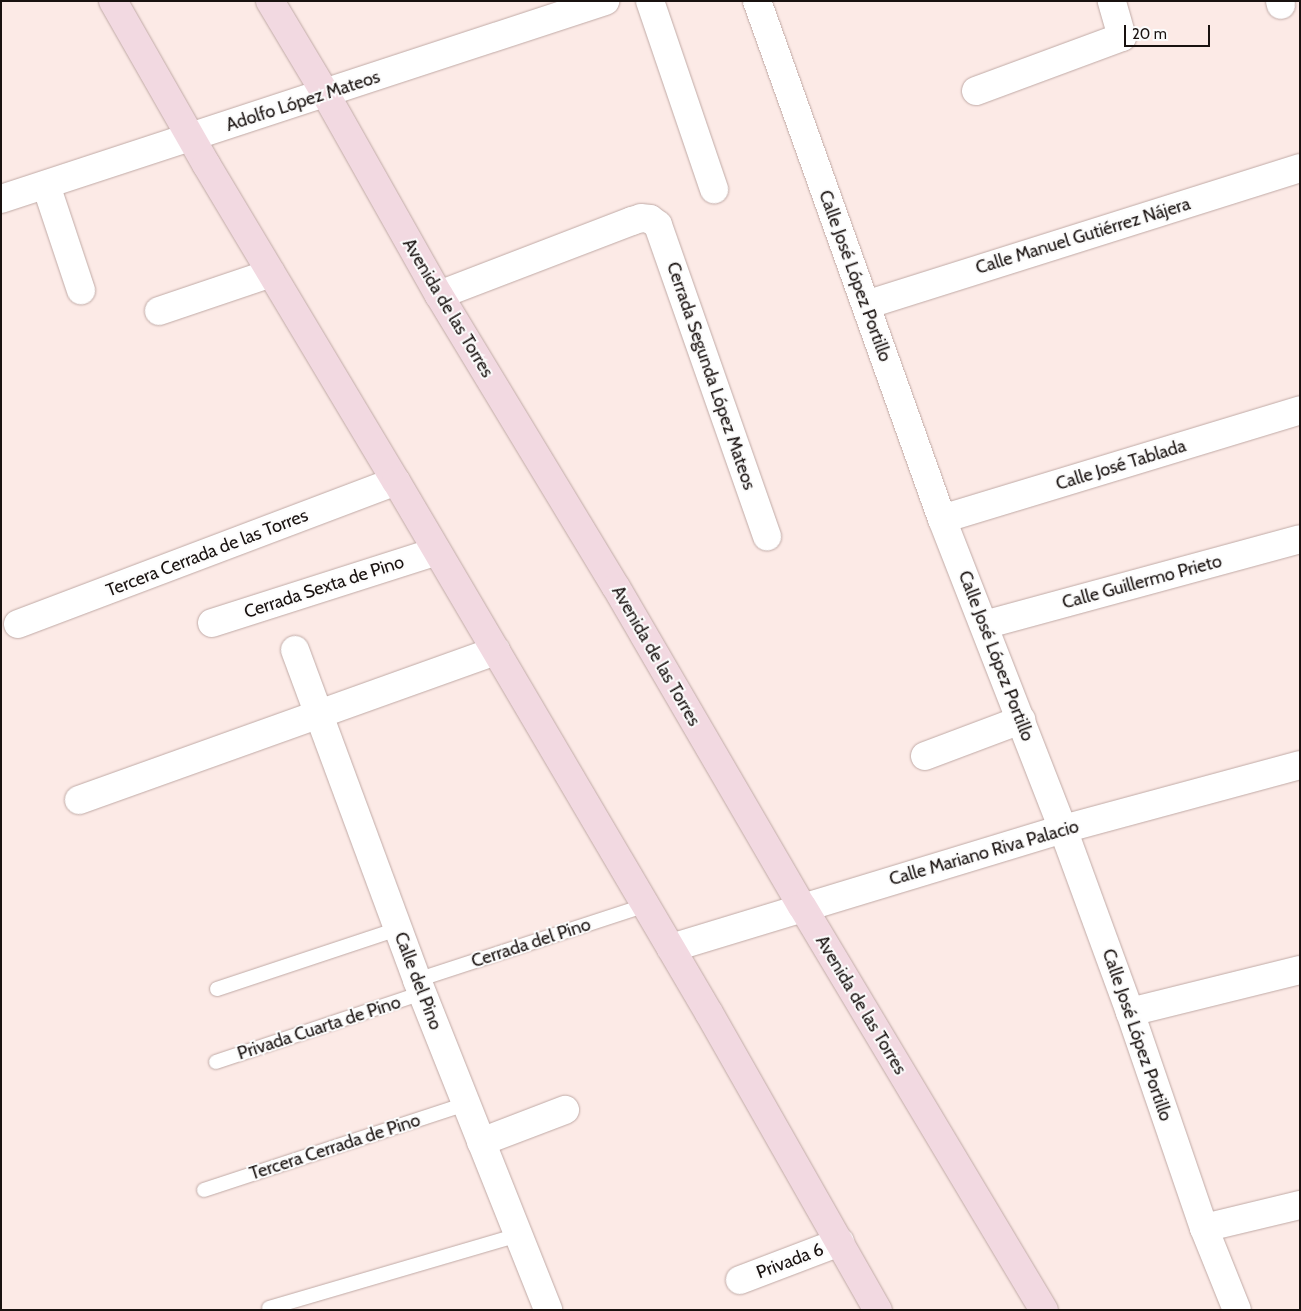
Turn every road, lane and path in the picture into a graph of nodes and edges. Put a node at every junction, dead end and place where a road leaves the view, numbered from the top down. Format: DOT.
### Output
graph roads {
  1 [pos="113,1"];
  2 [pos="270,1"];
  3 [pos="605,1"];
  4 [pos="650,1"];
  5 [pos="757,1"];
  6 [pos="1112,1"];
  7 [pos="549,10"];
  8 [pos="976,91"];
  9 [pos="325,93"];
  10 [pos="191,138"];
  11 [pos="1300,168"];
  12 [pos="46,185"];
  13 [pos="714,189"];
  14 [pos="1,199"];
  15 [pos="272,273"];
  16 [pos="81,290"];
  17 [pos="439,295"];
  18 [pos="866,304"];
  19 [pos="159,311"];
  20 [pos="1300,410"];
  21 [pos="396,481"];
  22 [pos="942,519"];
  23 [pos="766,537"];
  24 [pos="1300,539"];
  25 [pos="437,551"];
  26 [pos="212,623"];
  27 [pos="18,624"];
  28 [pos="984,625"];
  29 [pos="295,650"];
  30 [pos="496,651"];
  31 [pos="318,715"];
  32 [pos="1021,720"];
  33 [pos="925,756"];
  34 [pos="1300,765"];
  35 [pos="79,800"];
  36 [pos="1063,829"];
  37 [pos="646,905"];
  38 [pos="802,906"];
  39 [pos="397,929"];
  40 [pos="671,948"];
  41 [pos="1300,970"];
  42 [pos="419,987"];
  43 [pos="217,989"];
  44 [pos="1130,1012"];
  45 [pos="216,1062"];
  46 [pos="466,1104"];
  47 [pos="565,1110"];
  48 [pos="481,1142"];
  49 [pos="204,1190"];
  50 [pos="1300,1205"];
  51 [pos="1204,1228"];
  52 [pos="518,1235"];
  53 [pos="840,1242"];
  54 [pos="740,1280"];
  55 [pos="269,1308"];
  56 [pos="548,1310"];
  57 [pos="878,1310"];
  58 [pos="1044,1310"];
  59 [pos="1237,1310"];
  1 -- 10 [label="main road"];
  2 -- 9 [label="main road, Avenida de las Torres"];
  3 -- 7 [label="street, Adolfo López Mateos"];
  4 -- 13 [label="street"];
  5 -- 18 [label="street, Calle José López Portillo"];
  6 -- 8 [label="street"];
  7 -- 9 [label="street, Adolfo López Mateos"];
  9 -- 10 [label="street, Adolfo López Mateos"];
  9 -- 17 [label="main road, Avenida de las Torres"];
  10 -- 12 [label="street, Adolfo López Mateos"];
  10 -- 15 [label="main road"];
  11 -- 18 [label="street, Calle Manuel Gutiérrez Nájera"];
  12 -- 14 [label="street, Adolfo López Mateos"];
  12 -- 16 [label="street"];
  15 -- 19 [label="street"];
  15 -- 21 [label="main road"];
  17 -- 23 [label="street, Cerrada Segunda López Mateos"];
  17 -- 38 [label="main road, Avenida de las Torres"];
  18 -- 22 [label="street, Calle José López Portillo"];
  20 -- 22 [label="street, Calle José Tablada"];
  21 -- 25 [label="main road"];
  21 -- 27 [label="street, Tercera Cerrada de las Torres"];
  22 -- 28 [label="street, Calle José López Portillo"];
  24 -- 28 [label="street, Calle Guillermo Prieto"];
  25 -- 26 [label="street, Cerrada Sexta de Pino"];
  25 -- 30 [label="main road"];
  28 -- 32 [label="street, Calle José López Portillo"];
  29 -- 31 [label="street, Calle del Pino"];
  30 -- 31 [label="street"];
  30 -- 37 [label="main road"];
  31 -- 35 [label="street"];
  31 -- 39 [label="street, Calle del Pino"];
  32 -- 33 [label="street"];
  32 -- 36 [label="street, Calle José López Portillo"];
  34 -- 36 [label="street, Calle Mariano Riva Palacio"];
  36 -- 38 [label="street, Calle Mariano Riva Palacio"];
  36 -- 44 [label="street, Calle José López Portillo"];
  37 -- 40 [label="main road"];
  37 -- 42 [label="lane, Cerrada del Pino"];
  38 -- 40 [label="street, Calle Mariano Riva Palacio"];
  38 -- 58 [label="main road, Avenida de las Torres"];
  39 -- 42 [label="street, Calle del Pino"];
  39 -- 43 [label="lane"];
  40 -- 53 [label="main road"];
  41 -- 44 [label="street"];
  42 -- 45 [label="lane, Privada Cuarta de Pino"];
  42 -- 46 [label="street, Calle del Pino"];
  44 -- 51 [label="street, Calle José López Portillo"];
  46 -- 48 [label="street, Calle del Pino"];
  46 -- 49 [label="lane, Tercera Cerrada de Pino"];
  47 -- 48 [label="street"];
  48 -- 52 [label="street, Calle del Pino"];
  50 -- 51 [label="street"];
  51 -- 59 [label="street, Calle José López Portillo"];
  52 -- 55 [label="lane"];
  52 -- 56 [label="street, Calle del Pino"];
  53 -- 54 [label="street, Privada 6"];
  53 -- 57 [label="main road"];
}
